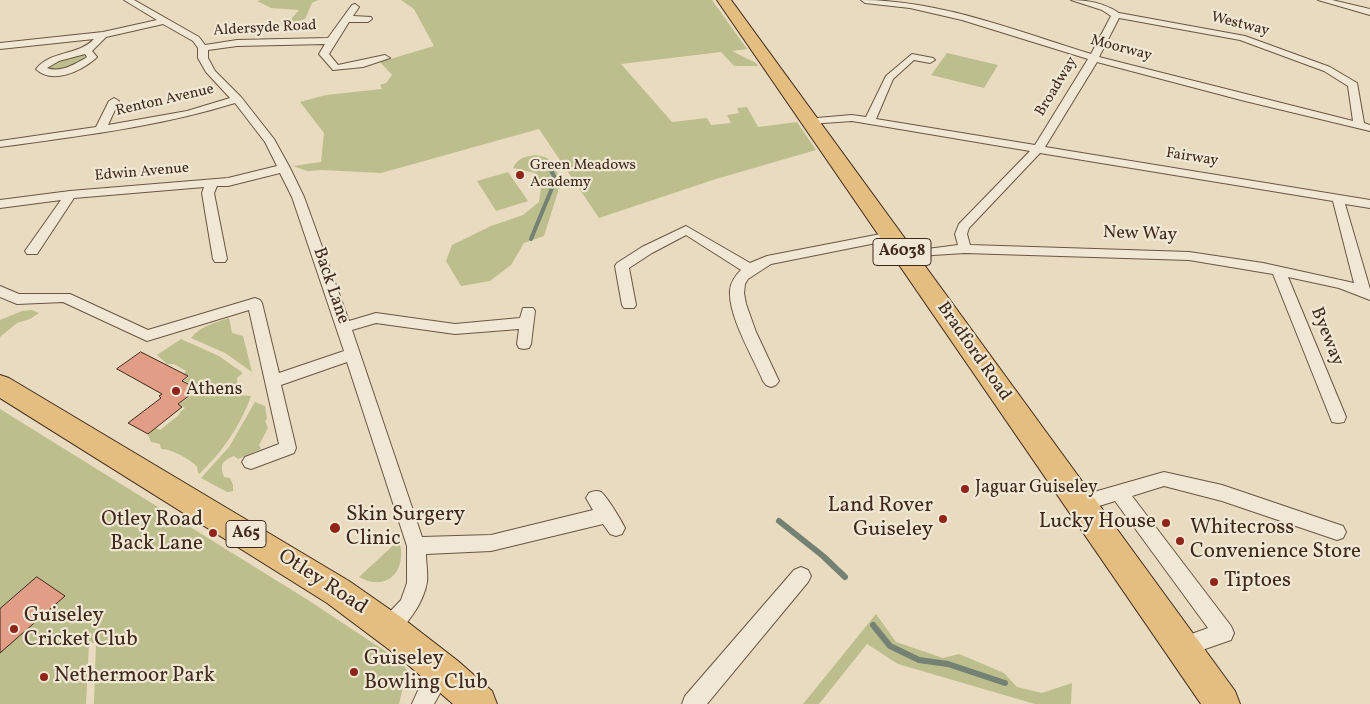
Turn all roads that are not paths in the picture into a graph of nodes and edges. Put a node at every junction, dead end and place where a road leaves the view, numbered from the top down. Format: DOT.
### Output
graph roads {
  1 [pos="128,0"];
  2 [pos="724,0"];
  3 [pos="865,0"];
  4 [pos="942,0"];
  5 [pos="1075,0"];
  6 [pos="1322,0"];
  7 [pos="892,1"];
  8 [pos="355,7"];
  9 [pos="931,10"];
  10 [pos="1370,12"];
  11 [pos="1116,15"];
  12 [pos="348,19"];
  13 [pos="368,19"];
  14 [pos="164,21"];
  15 [pos="102,35"];
  16 [pos="331,41"];
  17 [pos="0,46"];
  18 [pos="203,48"];
  19 [pos="87,51"];
  20 [pos="385,58"];
  21 [pos="1094,58"];
  22 [pos="930,60"];
  23 [pos="336,68"];
  24 [pos="327,76"];
  25 [pos="237,99"];
  26 [pos="114,101"];
  27 [pos="870,120"];
  28 [pos="808,121"];
  29 [pos="1359,126"];
  30 [pos="1370,128"];
  31 [pos="100,130"];
  32 [pos="0,144"];
  33 [pos="1038,149"];
  34 [pos="284,168"];
  35 [pos="212,184"];
  36 [pos="70,195"];
  37 [pos="1338,199"];
  38 [pos="0,204"];
  39 [pos="1370,204"];
  40 [pos="891,236"];
  41 [pos="965,249"];
  42 [pos="32,251"];
  43 [pos="904,256"];
  44 [pos="220,259"];
  45 [pos="749,269"];
  46 [pos="1279,271"];
  47 [pos="0,291"];
  48 [pos="1367,293"];
  49 [pos="629,305"];
  50 [pos="344,327"];
  51 [pos="524,344"];
  52 [pos="353,354"];
  53 [pos="274,381"];
  54 [pos="771,381"];
  55 [pos="0,384"];
  56 [pos="1338,417"];
  57 [pos="251,462"];
  58 [pos="1119,492"];
  59 [pos="595,498"];
  60 [pos="1080,504"];
  61 [pos="1337,532"];
  62 [pos="416,546"];
  63 [pos="801,576"];
  64 [pos="389,627"];
  65 [pos="1182,647"];
  66 [pos="443,670"];
  67 [pos="423,704"];
  68 [pos="479,704"];
  69 [pos="693,704"];
  70 [pos="1222,704"];
  1 -- 14 [label="street, Back Lane"];
  2 -- 28 [label="main road, Bradford Road / A6038"];
  3 -- 7 [label="street, Moorway"];
  4 -- 9 [label="street"];
  5 -- 11 [label="street, Westway"];
  6 -- 10 [label="street"];
  7 -- 9 [label="street, Moorway"];
  8 -- 12 [label="street, Aldersyde Road"];
  9 -- 21 [label="street, Moorway"];
  11 -- 21 [label="street, Broadway"];
  11 -- 29 [label="street, Westway"];
  12 -- 13 [label="street"];
  12 -- 16 [label="street, Aldersyde Road"];
  14 -- 15 [label="street"];
  14 -- 18 [label="street, Back Lane"];
  15 -- 17 [label="street"];
  15 -- 19 [label="street"];
  16 -- 18 [label="street, Aldersyde Road"];
  16 -- 23 [label="street"];
  18 -- 25 [label="street, Back Lane"];
  20 -- 23 [label="street"];
  21 -- 29 [label="street, Moorway"];
  21 -- 33 [label="street, Broadway"];
  22 -- 27 [label="street"];
  23 -- 24 [label="street"];
  25 -- 31 [label="street, Renton Avenue"];
  25 -- 34 [label="street, Back Lane"];
  26 -- 31 [label="street, Renton Avenue"];
  27 -- 28 [label="street, Fairway"];
  27 -- 33 [label="street, Fairway"];
  28 -- 40 [label="main road, Bradford Road / A6038"];
  29 -- 30 [label="street, Moorway"];
  31 -- 32 [label="street, Renton Avenue"];
  33 -- 37 [label="street, Fairway"];
  33 -- 41 [label="street, Broadway"];
  34 -- 35 [label="street, Edwin Avenue"];
  34 -- 50 [label="street, Back Lane"];
  35 -- 36 [label="street, Edwin Avenue"];
  35 -- 44 [label="street"];
  36 -- 38 [label="street, Edwin Avenue"];
  36 -- 42 [label="street"];
  37 -- 39 [label="street, Fairway"];
  37 -- 48 [label="street"];
  40 -- 43 [label="main road, Bradford Road / A6038"];
  40 -- 45 [label="street"];
  41 -- 43 [label="street, New Way"];
  41 -- 46 [label="street, New Way"];
  43 -- 60 [label="main road, Bradford Road / A6038"];
  45 -- 49 [label="street"];
  45 -- 54 [label="street"];
  46 -- 48 [label="street, New Way"];
  46 -- 56 [label="street, Byeway"];
  47 -- 53 [label="street"];
  50 -- 51 [label="street"];
  50 -- 52 [label="street, Back Lane"];
  52 -- 53 [label="street"];
  52 -- 62 [label="street, Back Lane"];
  53 -- 57 [label="street"];
  55 -- 64 [label="main road, Otley Road / A65"];
  58 -- 60 [label="street"];
  58 -- 61 [label="street"];
  58 -- 65 [label="street"];
  59 -- 62 [label="street"];
  60 -- 65 [label="main road, Bradford Road / A6038"];
  62 -- 64 [label="street, Back Lane"];
  63 -- 69 [label="street"];
  64 -- 66 [label="main road, Otley Road / A65"];
  65 -- 70 [label="main road, Bradford Road / A6038"];
  66 -- 67 [label="street"];
  66 -- 68 [label="main road, Otley Road / A65"];
}
